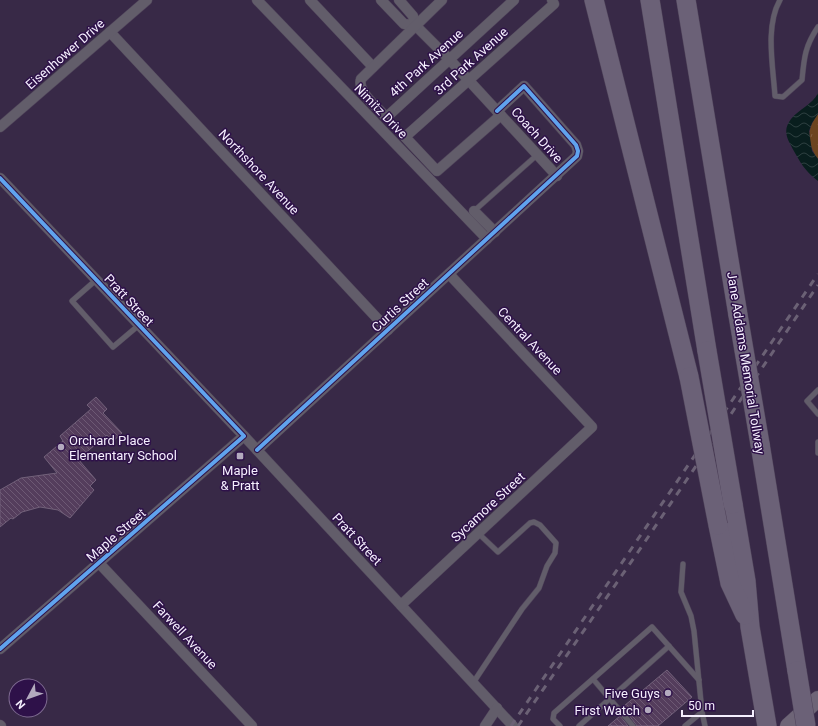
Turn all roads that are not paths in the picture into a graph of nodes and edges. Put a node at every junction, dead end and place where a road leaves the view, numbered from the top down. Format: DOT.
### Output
graph roads {
  1 [pos="147,0"];
  2 [pos="257,0"];
  3 [pos="310,0"];
  4 [pos="381,0"];
  5 [pos="399,0"];
  6 [pos="442,0"];
  7 [pos="514,0"];
  8 [pos="594,0"];
  9 [pos="650,0"];
  10 [pos="686,0"];
  11 [pos="780,0"];
  12 [pos="553,2"];
  13 [pos="415,25"];
  14 [pos="818,27"];
  15 [pos="110,32"];
  16 [pos="450,60"];
  17 [pos="373,67"];
  18 [pos="469,81"];
  19 [pos="499,113"];
  20 [pos="0,127"];
  21 [pos="537,155"];
  22 [pos="557,176"];
  23 [pos="0,178"];
  24 [pos="474,211"];
  25 [pos="495,232"];
  26 [pos="487,239"];
  27 [pos="449,274"];
  28 [pos="96,280"];
  29 [pos="139,325"];
  30 [pos="388,330"];
  31 [pos="818,390"];
  32 [pos="818,414"];
  33 [pos="592,427"];
  34 [pos="244,436"];
  35 [pos="818,442"];
  36 [pos="257,450"];
  37 [pos="818,453"];
  38 [pos="478,533"];
  39 [pos="99,563"];
  40 [pos="683,564"];
  41 [pos="401,605"];
  42 [pos="750,627"];
  43 [pos="670,646"];
  44 [pos="0,649"];
  45 [pos="593,679"];
  46 [pos="699,680"];
  47 [pos="473,683"];
  48 [pos="610,699"];
  49 [pos="818,699"];
  50 [pos="497,708"];
  51 [pos="702,712"];
  52 [pos="252,726"];
  53 [pos="485,726"];
  54 [pos="513,726"];
  55 [pos="559,726"];
  56 [pos="579,726"];
  57 [pos="633,726"];
  58 [pos="685,726"];
  59 [pos="705,726"];
  60 [pos="767,726"];
  61 [pos="788,726"];
  62 [pos="806,726"];
  1 -- 15 [label="street, Eisenhower Drive"];
  2 -- 26 [label="street, Nimitz Drive"];
  3 -- 17 [label="street"];
  4 -- 13 [label="street, Coach Drive"];
  5 -- 13 [label="street, Coach Drive"];
  6 -- 13 [label="street"];
  7 -- 16 [label="street, 4th Park Avenue"];
  8 -- 42 [label="highway, bridge"];
  9 -- 42 [label="highway, bridge"];
  10 -- 62 [label="highway, Jane Addams Memorial Tollway, bridge"];
  11 -- 14 [label="lane"];
  12 -- 18 [label="street, 3rd Park Avenue"];
  13 -- 16 [label="street, Coach Drive"];
  13 -- 17 [label="street"];
  15 -- 20 [label="street, Eisenhower Drive"];
  15 -- 30 [label="street, Northshore Avenue"];
  16 -- 17 [label="street, 4th Park Avenue"];
  16 -- 18 [label="street, Coach Drive"];
  18 -- 19 [label="street, Coach Drive"];
  18 -- 19 [label="street, 3rd Park Avenue"];
  19 -- 21 [label="street, Coach Drive"];
  19 -- 22 [label="street, Curtis Street"];
  21 -- 22 [label="street, Coach Drive"];
  21 -- 24 [label="lane"];
  22 -- 25 [label="street, Curtis Street"];
  23 -- 28 [label="street, Pratt Street"];
  24 -- 25 [label="street"];
  25 -- 26 [label="street, Curtis Street"];
  26 -- 27 [label="street, Curtis Street"];
  27 -- 30 [label="street, Curtis Street"];
  27 -- 33 [label="street, Central Avenue"];
  28 -- 29 [label="street, Pratt Street"];
  28 -- 29 [label="lane"];
  29 -- 34 [label="street, Pratt Street"];
  30 -- 36 [label="street, Curtis Street"];
  31 -- 32 [label="lane"];
  33 -- 38 [label="street, Sycamore Street"];
  34 -- 36 [label="street, Pratt Street"];
  34 -- 39 [label="street, Maple Street"];
  35 -- 37 [label="lane"];
  36 -- 41 [label="street, Pratt Street"];
  38 -- 41 [label="street, Sycamore Street"];
  38 -- 47 [label="lane"];
  39 -- 44 [label="street, Maple Street"];
  39 -- 52 [label="street, Farwell Avenue"];
  40 -- 46 [label="lane"];
  41 -- 47 [label="street, Pratt Street"];
  42 -- 60 [label="highway"];
  43 -- 45 [label="lane"];
  43 -- 46 [label="lane"];
  43 -- 48 [label="lane"];
  45 -- 48 [label="lane"];
  45 -- 55 [label="lane"];
  46 -- 51 [label="lane"];
  47 -- 50 [label="street, Pratt Street"];
  48 -- 56 [label="lane"];
  48 -- 57 [label="lane"];
  49 -- 61 [label="main road"];
  50 -- 53 [label="street"];
  50 -- 54 [label="street, Pratt Street"];
  51 -- 58 [label="lane"];
  51 -- 59 [label="lane"];
}
